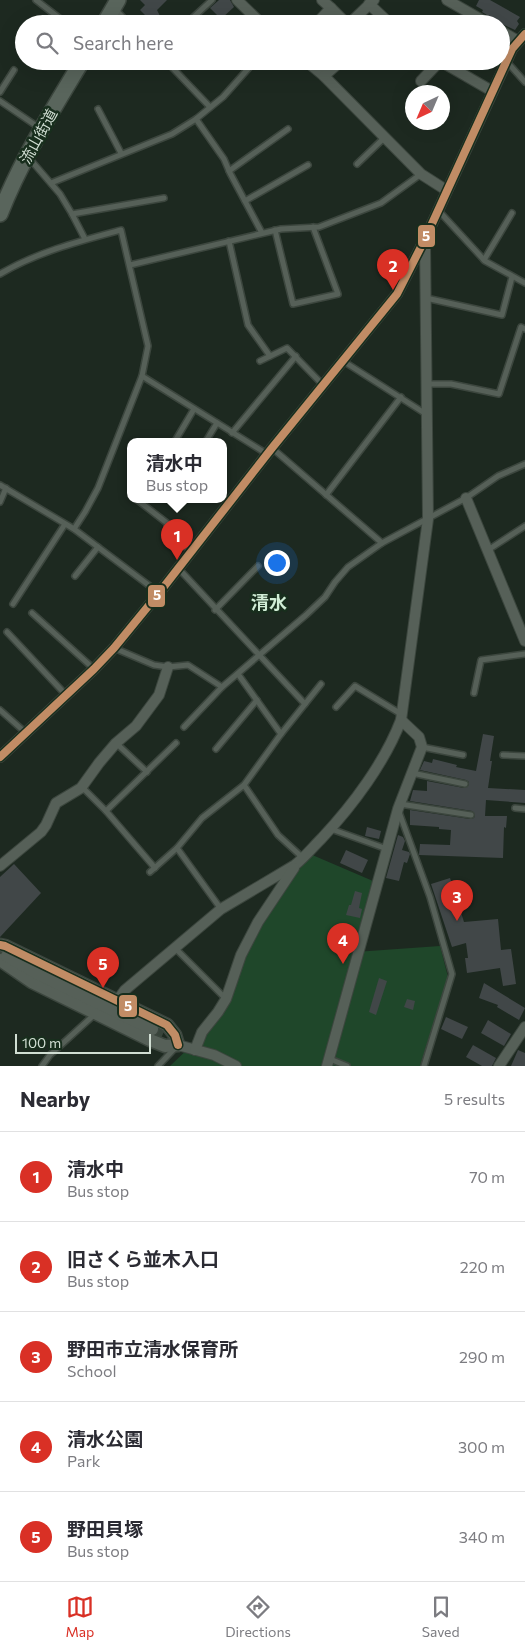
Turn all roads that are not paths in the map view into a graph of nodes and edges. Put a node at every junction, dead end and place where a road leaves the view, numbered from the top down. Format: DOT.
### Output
graph roads {
  1 [pos="36,0"];
  2 [pos="212,0"];
  3 [pos="237,0"];
  4 [pos="322,0"];
  5 [pos="447,0"];
  6 [pos="372,2"];
  7 [pos="116,4"];
  8 [pos="331,8"];
  9 [pos="55,15"];
  10 [pos="109,15"];
  11 [pos="123,15"];
  12 [pos="196,15"];
  13 [pos="253,15"];
  14 [pos="324,15"];
  15 [pos="338,15"];
  16 [pos="358,15"];
  17 [pos="382,15"];
  18 [pos="473,15"];
  19 [pos="522,37"];
  20 [pos="510,53"];
  21 [pos="510,68"];
  22 [pos="14,70"];
  23 [pos="77,70"];
  24 [pos="175,70"];
  25 [pos="246,70"];
  26 [pos="317,70"];
  27 [pos="330,70"];
  28 [pos="432,70"];
  29 [pos="454,70"];
  30 [pos="500,70"];
  31 [pos="324,76"];
  32 [pos="421,81"];
  33 [pos="525,82"];
  34 [pos="492,91"];
  35 [pos="0,92"];
  36 [pos="0,101"];
  37 [pos="210,107"];
  38 [pos="98,109"];
  39 [pos="196,119"];
  40 [pos="41,129"];
  41 [pos="288,129"];
  42 [pos="385,137"];
  43 [pos="121,154"];
  44 [pos="27,156"];
  45 [pos="308,164"];
  46 [pos="356,164"];
  47 [pos="229,171"];
  48 [pos="421,174"];
  49 [pos="51,183"];
  50 [pos="446,190"];
  51 [pos="164,198"];
  52 [pos="245,201"];
  53 [pos="2,206"];
  54 [pos="437,209"];
  55 [pos="512,213"];
  56 [pos="72,214"];
  57 [pos="313,227"];
  58 [pos="274,230"];
  59 [pos="262,233"];
  60 [pos="85,239"];
  61 [pos="424,239"];
  62 [pos="229,241"];
  63 [pos="484,260"];
  64 [pos="130,265"];
  65 [pos="0,274"];
  66 [pos="512,277"];
  67 [pos="525,283"];
  68 [pos="425,298"];
  69 [pos="525,328"];
  70 [pos="270,356"];
  71 [pos="296,356"];
  72 [pos="260,361"];
  73 [pos="344,361"];
  74 [pos="142,376"];
  75 [pos="426,384"];
  76 [pos="324,385"];
  77 [pos="401,397"];
  78 [pos="194,409"];
  79 [pos="427,415"];
  80 [pos="217,423"];
  81 [pos="232,433"];
  82 [pos="177,438"];
  83 [pos="208,438"];
  84 [pos="269,451"];
  85 [pos="525,464"];
  86 [pos="0,485"];
  87 [pos="6,488"];
  88 [pos="326,495"];
  89 [pos="466,498"];
  90 [pos="0,502"];
  91 [pos="141,503"];
  92 [pos="428,519"];
  93 [pos="65,524"];
  94 [pos="525,526"];
  95 [pos="74,529"];
  96 [pos="382,543"];
  97 [pos="98,547"];
  98 [pos="488,550"];
  99 [pos="191,552"];
  100 [pos="258,566"];
  101 [pos="178,568"];
  102 [pos="75,576"];
  103 [pos="159,593"];
  104 [pos="13,604"];
  105 [pos="215,610"];
  106 [pos="32,613"];
  107 [pos="7,632"];
  108 [pos="525,641"];
  109 [pos="114,648"];
  110 [pos="525,654"];
  111 [pos="259,656"];
  112 [pos="168,667"];
  113 [pos="94,669"];
  114 [pos="238,674"];
  115 [pos="321,684"];
  116 [pos="222,687"];
  117 [pos="474,693"];
  118 [pos="66,695"];
  119 [pos="257,700"];
  120 [pos="305,704"];
  121 [pos="336,707"];
  122 [pos="0,710"];
  123 [pos="401,717"];
  124 [pos="184,727"];
  125 [pos="26,734"];
  126 [pos="282,734"];
  127 [pos="116,743"];
  128 [pos="176,744"];
  129 [pos="422,747"];
  130 [pos="216,749"];
  131 [pos="463,755"];
  132 [pos="503,755"];
  133 [pos="525,756"];
  134 [pos="0,757"];
  135 [pos="147,772"];
  136 [pos="411,773"];
  137 [pos="466,784"];
  138 [pos="244,786"];
  139 [pos="82,787"];
  140 [pos="399,806"];
  141 [pos="515,808"];
  142 [pos="525,809"];
  143 [pos="106,811"];
  144 [pos="472,814"];
  145 [pos="331,829"];
  146 [pos="177,848"];
  147 [pos="387,849"];
  148 [pos="299,862"];
  149 [pos="0,866"];
  150 [pos="221,909"];
  151 [pos="0,946"];
  152 [pos="175,948"];
  153 [pos="0,951"];
  154 [pos="0,960"];
  155 [pos="226,999"];
  156 [pos="117,1001"];
  157 [pos="96,1013"];
  158 [pos="525,1026"];
  159 [pos="152,1029"];
  160 [pos="178,1045"];
  161 [pos="195,1050"];
  162 [pos="329,1062"];
  163 [pos="42,1066"];
  164 [pos="158,1066"];
  165 [pos="236,1066"];
  166 [pos="347,1066"];
  167 [pos="424,1066"];
  168 [pos="499,1066"];
  1 -- 9 [label="lane"];
  2 -- 12 [label="lane"];
  3 -- 13 [label="street"];
  4 -- 8 [label="street"];
  5 -- 18 [label="street"];
  6 -- 16 [label="street"];
  6 -- 17 [label="street"];
  7 -- 10 [label="main road"];
  7 -- 11 [label="lane"];
  8 -- 14 [label="street"];
  8 -- 15 [label="street"];
  19 -- 20 [label="street"];
  21 -- 33 [label="lane"];
  22 -- 35 [label="lane"];
  23 -- 40 [label="main road, 流山街道"];
  24 -- 37 [label="lane"];
  25 -- 37 [label="lane"];
  26 -- 31 [label="street"];
  27 -- 31 [label="street"];
  28 -- 32 [label="street"];
  29 -- 34 [label="street"];
  30 -- 34 [label="street"];
  31 -- 42 [label="street"];
  34 -- 50 [label="street"];
  36 -- 40 [label="lane"];
  37 -- 39 [label="lane"];
  38 -- 43 [label="lane"];
  39 -- 43 [label="lane"];
  39 -- 47 [label="lane"];
  40 -- 44 [label="main road, 流山街道"];
  41 -- 47 [label="lane"];
  42 -- 46 [label="lane"];
  42 -- 48 [label="street"];
  43 -- 49 [label="lane"];
  44 -- 49 [label="lane"];
  44 -- 53 [label="main road, 流山街道"];
  45 -- 52 [label="lane"];
  47 -- 52 [label="lane"];
  48 -- 50 [label="street"];
  48 -- 57 [label="lane"];
  49 -- 56 [label="lane"];
  50 -- 54 [label="street"];
  51 -- 56 [label="lane"];
  52 -- 59 [label="lane"];
  54 -- 61 [label="street"];
  54 -- 63 [label="lane"];
  55 -- 63 [label="lane"];
  56 -- 60 [label="lane"];
  57 -- 58 [label="lane"];
  57 -- 58 [label="lane"];
  58 -- 59 [label="lane"];
  59 -- 62 [label="lane"];
  60 -- 64 [label="lane"];
  60 -- 65 [label="lane"];
  61 -- 68 [label="street"];
  61 -- 73 [label="street"];
  62 -- 64 [label="lane"];
  62 -- 70 [label="lane"];
  63 -- 66 [label="lane"];
  64 -- 74 [label="lane"];
  66 -- 67 [label="lane"];
  66 -- 68 [label="lane"];
  68 -- 75 [label="street"];
  69 -- 75 [label="lane"];
  70 -- 71 [label="lane"];
  70 -- 72 [label="lane"];
  71 -- 76 [label="lane"];
  71 -- 81 [label="lane"];
  73 -- 76 [label="street"];
  73 -- 77 [label="lane"];
  74 -- 78 [label="lane"];
  74 -- 95 [label="lane"];
  75 -- 79 [label="street"];
  76 -- 84 [label="street"];
  77 -- 79 [label="lane"];
  77 -- 88 [label="lane"];
  78 -- 80 [label="lane"];
  78 -- 82 [label="lane"];
  79 -- 92 [label="street"];
  80 -- 81 [label="lane"];
  80 -- 83 [label="lane"];
  81 -- 84 [label="lane"];
  84 -- 88 [label="lane"];
  84 -- 99 [label="street"];
  85 -- 89 [label="lane"];
  86 -- 87 [label="lane"];
  87 -- 90 [label="lane"];
  87 -- 93 [label="lane"];
  88 -- 96 [label="lane"];
  89 -- 92 [label="lane"];
  89 -- 98 [label="street"];
  91 -- 99 [label="lane"];
  92 -- 96 [label="lane"];
  92 -- 123 [label="street"];
  93 -- 95 [label="lane"];
  93 -- 104 [label="lane"];
  94 -- 98 [label="lane"];
  95 -- 97 [label="lane"];
  96 -- 111 [label="lane"];
  97 -- 102 [label="lane"];
  97 -- 103 [label="lane"];
  98 -- 108 [label="street"];
  99 -- 101 [label="street"];
  100 -- 105 [label="lane"];
  101 -- 103 [label="street"];
  101 -- 105 [label="lane"];
  103 -- 109 [label="street"];
  105 -- 111 [label="lane"];
  106 -- 113 [label="lane"];
  107 -- 118 [label="lane"];
  109 -- 112 [label="lane"];
  109 -- 113 [label="street"];
  110 -- 117 [label="lane"];
  111 -- 114 [label="lane"];
  111 -- 120 [label="lane"];
  112 -- 116 [label="lane"];
  112 -- 127 [label="street"];
  113 -- 118 [label="street"];
  114 -- 116 [label="lane"];
  114 -- 119 [label="lane"];
  115 -- 120 [label="lane"];
  116 -- 124 [label="lane"];
  118 -- 125 [label="street"];
  119 -- 126 [label="lane"];
  119 -- 130 [label="lane"];
  120 -- 126 [label="lane"];
  121 -- 123 [label="lane"];
  122 -- 125 [label="lane"];
  123 -- 129 [label="street"];
  123 -- 145 [label="street"];
  125 -- 134 [label="street"];
  126 -- 138 [label="lane"];
  127 -- 135 [label="lane"];
  127 -- 139 [label="street"];
  128 -- 135 [label="lane"];
  129 -- 131 [label="lane"];
  129 -- 136 [label="street"];
  132 -- 133 [label="lane"];
  135 -- 143 [label="lane"];
  136 -- 137 [label="lane"];
  136 -- 140 [label="street"];
  138 -- 146 [label="lane"];
  138 -- 148 [label="lane"];
  139 -- 143 [label="lane"];
  139 -- 149 [label="street"];
  140 -- 144 [label="lane"];
  140 -- 147 [label="street"];
  140 -- 167 [label="lane"];
  141 -- 142 [label="lane"];
  143 -- 146 [label="lane"];
  145 -- 147 [label="lane"];
  145 -- 148 [label="street"];
  146 -- 150 [label="lane"];
  147 -- 162 [label="street"];
  148 -- 150 [label="street"];
  148 -- 155 [label="street"];
  150 -- 152 [label="street"];
  151 -- 156 [label="street"];
  152 -- 155 [label="lane"];
  152 -- 156 [label="street"];
  153 -- 159 [label="street"];
  154 -- 157 [label="street"];
  155 -- 161 [label="street"];
  156 -- 160 [label="street"];
  157 -- 160 [label="street"];
  157 -- 163 [label="lane"];
  158 -- 168 [label="street"];
  160 -- 161 [label="street"];
  160 -- 164 [label="lane"];
  161 -- 165 [label="street"];
  162 -- 166 [label="lane"];
}
